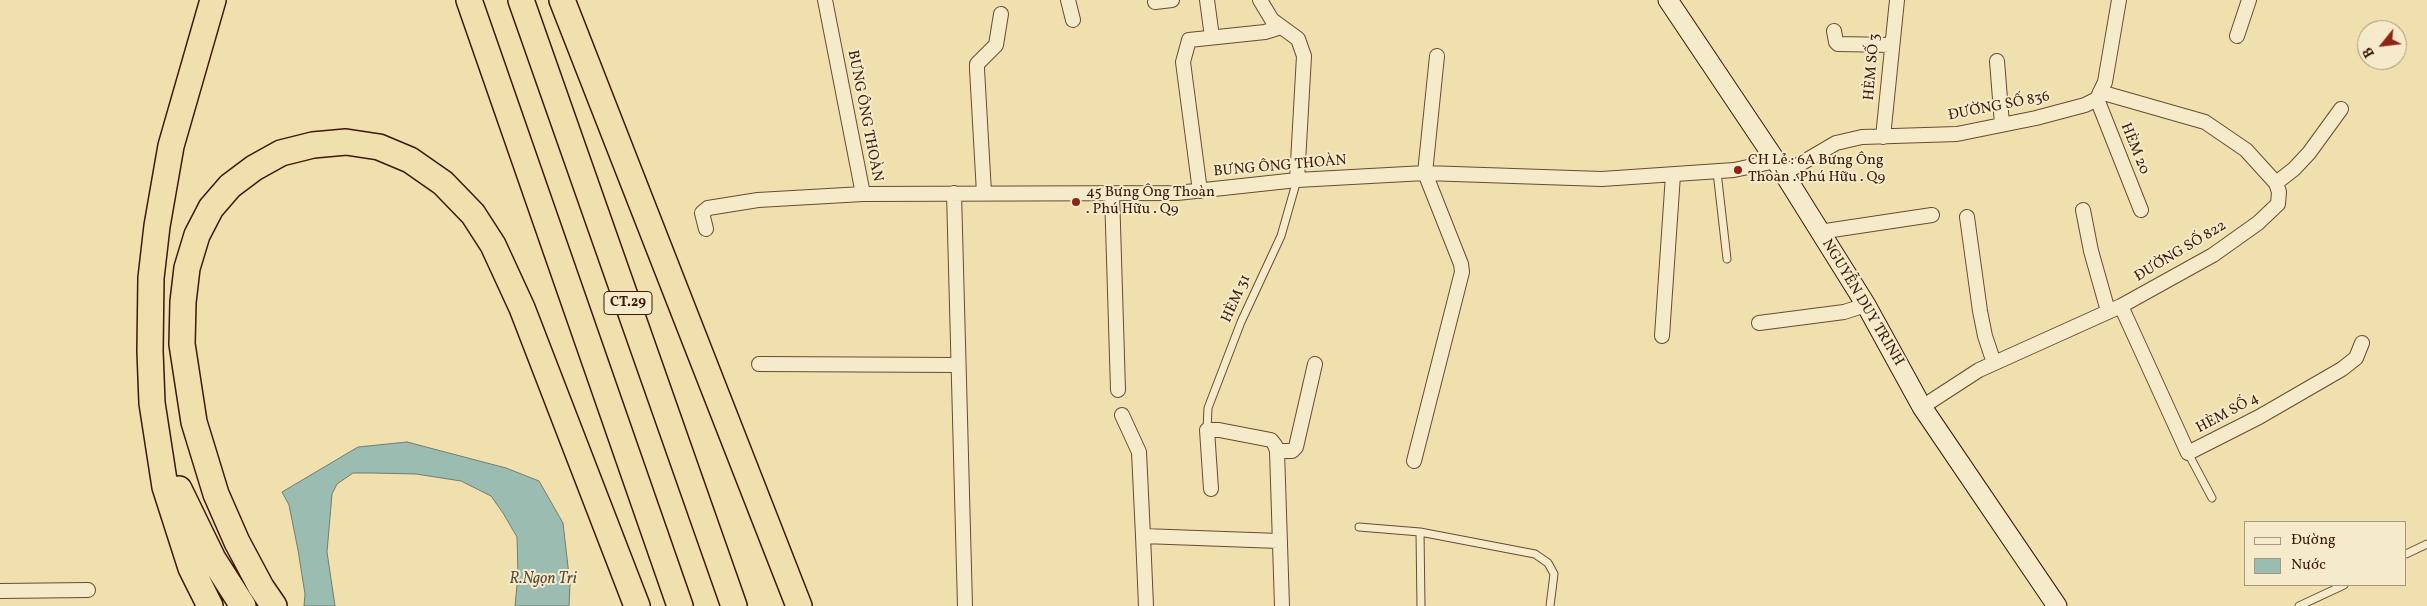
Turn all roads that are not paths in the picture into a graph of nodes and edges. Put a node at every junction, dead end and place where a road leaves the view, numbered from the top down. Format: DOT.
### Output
graph roads {
  1 [pos="213,0"];
  2 [pos="469,0"];
  3 [pos="520,0"];
  4 [pos="562,0"];
  5 [pos="825,0"];
  6 [pos="1068,0"];
  7 [pos="1172,0"];
  8 [pos="1207,0"];
  9 [pos="1260,0"];
  10 [pos="1668,0"];
  11 [pos="1897,0"];
  12 [pos="2119,0"];
  13 [pos="2249,0"];
  14 [pos="1155,2"];
  15 [pos="1001,14"];
  16 [pos="1073,20"];
  17 [pos="1281,26"];
  18 [pos="1834,31"];
  19 [pos="2237,36"];
  20 [pos="1212,37"];
  21 [pos="1892,45"];
  22 [pos="1437,56"];
  23 [pos="1997,61"];
  24 [pos="2098,95"];
  25 [pos="2342,109"];
  26 [pos="2002,124"];
  27 [pos="1882,136"];
  28 [pos="1779,168"];
  29 [pos="1717,172"];
  30 [pos="1426,173"];
  31 [pos="1672,175"];
  32 [pos="1297,180"];
  33 [pos="2276,182"];
  34 [pos="1200,191"];
  35 [pos="954,193"];
  36 [pos="984,193"];
  37 [pos="1112,193"];
  38 [pos="863,194"];
  39 [pos="2083,210"];
  40 [pos="2141,210"];
  41 [pos="1932,215"];
  42 [pos="1967,217"];
  43 [pos="706,230"];
  44 [pos="1819,232"];
  45 [pos="1727,259"];
  46 [pos="1866,305"];
  47 [pos="2121,306"];
  48 [pos="2108,311"];
  49 [pos="1759,323"];
  50 [pos="1662,336"];
  51 [pos="2362,343"];
  52 [pos="1994,363"];
  53 [pos="759,364"];
  54 [pos="1315,364"];
  55 [pos="958,365"];
  56 [pos="1118,390"];
  57 [pos="152,403"];
  58 [pos="1922,406"];
  59 [pos="1122,415"];
  60 [pos="1207,430"];
  61 [pos="1277,451"];
  62 [pos="2188,453"];
  63 [pos="1414,461"];
  64 [pos="1211,489"];
  65 [pos="2212,498"];
  66 [pos="1359,527"];
  67 [pos="1420,532"];
  68 [pos="1143,536"];
  69 [pos="1279,541"];
  70 [pos="2427,544"];
  71 [pos="2407,554"];
  72 [pos="2342,586"];
  73 [pos="0,590"];
  74 [pos="88,590"];
  75 [pos="210,606"];
  76 [pos="243,606"];
  77 [pos="274,606"];
  78 [pos="637,606"];
  79 [pos="680,606"];
  80 [pos="734,606"];
  81 [pos="799,606"];
  82 [pos="965,606"];
  83 [pos="1146,606"];
  84 [pos="1282,606"];
  85 [pos="1421,606"];
  86 [pos="1550,606"];
  87 [pos="2057,606"];
  88 [pos="2299,606"];
  1 -- 57 [label="highway"];
  2 -- 79 [label="highway"];
  3 -- 80 [label="highway, CT.29"];
  4 -- 81 [label="highway"];
  5 -- 38 [label="street, BƯNG ÔNG THOÀN"];
  6 -- 16 [label="street"];
  7 -- 14 [label="street"];
  8 -- 20 [label="street"];
  9 -- 17 [label="street"];
  10 -- 28 [label="main road, NGUYỄN DUY TRINH"];
  11 -- 21 [label="street, HÈM SỐ 3"];
  12 -- 24 [label="street"];
  13 -- 19 [label="street"];
  15 -- 36 [label="street"];
  17 -- 20 [label="street"];
  17 -- 32 [label="street"];
  18 -- 21 [label="street"];
  20 -- 34 [label="street"];
  21 -- 27 [label="street, HÈM SỐ 3"];
  22 -- 30 [label="street"];
  23 -- 26 [label="street"];
  24 -- 26 [label="street, ĐƯỜNG SỐ 836"];
  24 -- 33 [label="street"];
  24 -- 40 [label="street, HÈM 20"];
  25 -- 33 [label="street"];
  26 -- 27 [label="street, ĐƯỜNG SỐ 836"];
  27 -- 28 [label="street, ĐƯỜNG SỐ 836"];
  28 -- 29 [label="street, BƯNG ÔNG THOÀN"];
  28 -- 44 [label="main road, NGUYỄN DUY TRINH"];
  29 -- 31 [label="street, BƯNG ÔNG THOÀN"];
  29 -- 45 [label="lane"];
  30 -- 31 [label="street, BƯNG ÔNG THOÀN"];
  30 -- 32 [label="street, BƯNG ÔNG THOÀN"];
  30 -- 63 [label="street"];
  31 -- 50 [label="street"];
  32 -- 34 [label="street, BƯNG ÔNG THOÀN"];
  32 -- 60 [label="lane, HÈM 31"];
  33 -- 47 [label="street, ĐƯỜNG SỐ 822"];
  34 -- 37 [label="street, BƯNG ÔNG THOÀN"];
  35 -- 36 [label="street, BƯNG ÔNG THOÀN"];
  35 -- 38 [label="street, BƯNG ÔNG THOÀN"];
  35 -- 55 [label="street"];
  36 -- 37 [label="street, BƯNG ÔNG THOÀN"];
  37 -- 56 [label="street"];
  38 -- 43 [label="street"];
  39 -- 48 [label="street"];
  41 -- 44 [label="street"];
  42 -- 52 [label="street"];
  44 -- 46 [label="main road, NGUYỄN DUY TRINH"];
  46 -- 49 [label="street"];
  46 -- 58 [label="main road, NGUYỄN DUY TRINH"];
  47 -- 48 [label="street, ĐƯỜNG SỐ 822"];
  47 -- 62 [label="street, HÈM SỐ 4"];
  48 -- 52 [label="street, ĐƯỜNG SỐ 822"];
  51 -- 62 [label="street, HÈM SỐ 4"];
  52 -- 58 [label="street, ĐƯỜNG SỐ 822"];
  53 -- 55 [label="street"];
  54 -- 61 [label="street"];
  55 -- 82 [label="street"];
  57 -- 75 [label="highway"];
  57 -- 76 [label="highway"];
  58 -- 87 [label="main road, NGUYỄN DUY TRINH"];
  59 -- 68 [label="street"];
  60 -- 61 [label="street"];
  60 -- 64 [label="street"];
  61 -- 69 [label="street"];
  62 -- 65 [label="lane"];
  66 -- 67 [label="lane"];
  67 -- 85 [label="lane"];
  67 -- 86 [label="lane"];
  68 -- 69 [label="street"];
  68 -- 83 [label="street"];
  69 -- 84 [label="street"];
  70 -- 71 [label="lane"];
  72 -- 88 [label="lane"];
  73 -- 74 [label="street"];
  77 -- 78 [label="highway"];
}
